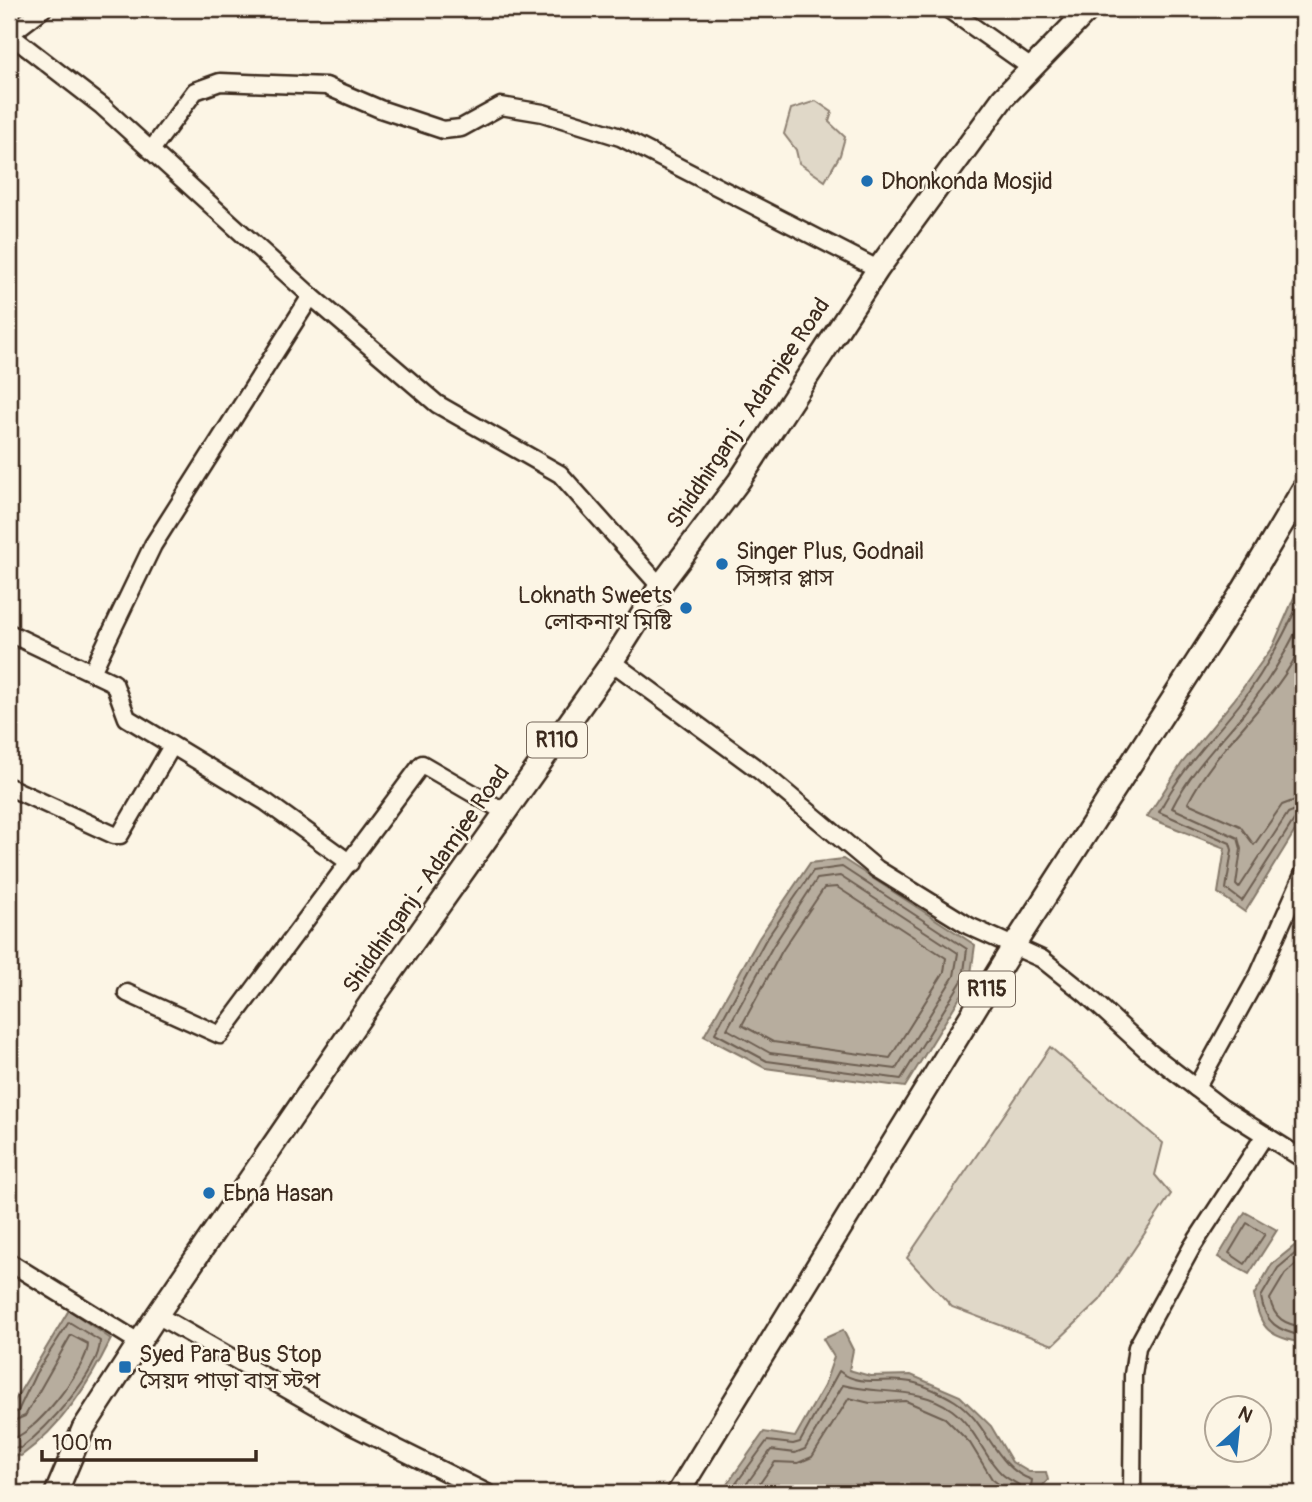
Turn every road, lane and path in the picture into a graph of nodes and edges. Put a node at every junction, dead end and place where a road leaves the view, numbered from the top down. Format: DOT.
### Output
graph roads {
  1 [pos="44,9"];
  2 [pos="948,9"];
  3 [pos="1089,9"];
  4 [pos="9,35"];
  5 [pos="1030,67"];
  6 [pos="152,149"];
  7 [pos="878,269"];
  8 [pos="311,296"];
  9 [pos="1303,489"];
  10 [pos="660,586"];
  11 [pos="9,633"];
  12 [pos="612,662"];
  13 [pos="93,670"];
  14 [pos="172,746"];
  15 [pos="9,787"];
  16 [pos="505,812"];
  17 [pos="350,863"];
  18 [pos="1303,875"];
  19 [pos="1013,947"];
  20 [pos="127,993"];
  21 [pos="1196,1088"];
  22 [pos="1265,1135"];
  23 [pos="1303,1160"];
  24 [pos="9,1262"];
  25 [pos="157,1315"];
  26 [pos="140,1343"];
  27 [pos="56,1493"];
  28 [pos="487,1493"];
  29 [pos="678,1493"];
  30 [pos="1132,1493"];
  1 -- 4 [label="street"];
  2 -- 5 [label="street"];
  3 -- 5 [label="main road, Shiddhirganj - Adamjee Road / R110"];
  4 -- 6 [label="street"];
  5 -- 7 [label="main road, Shiddhirganj - Adamjee Road / R110"];
  6 -- 7 [label="street"];
  6 -- 8 [label="street"];
  7 -- 10 [label="main road, Shiddhirganj - Adamjee Road / R110"];
  8 -- 10 [label="street"];
  8 -- 13 [label="street"];
  9 -- 19 [label="main road, R115"];
  10 -- 12 [label="main road, Shiddhirganj - Adamjee Road / R110"];
  11 -- 13 [label="street"];
  12 -- 16 [label="main road, Shiddhirganj - Adamjee Road / R110"];
  12 -- 19 [label="street"];
  13 -- 14 [label="street"];
  14 -- 15 [label="street"];
  14 -- 17 [label="street"];
  16 -- 17 [label="street"];
  16 -- 25 [label="main road, Shiddhirganj - Adamjee Road / R110"];
  17 -- 20 [label="street"];
  18 -- 21 [label="street"];
  19 -- 21 [label="street"];
  19 -- 29 [label="main road, R115"];
  21 -- 22 [label="street"];
  22 -- 23 [label="street"];
  22 -- 30 [label="street"];
  24 -- 26 [label="street"];
  25 -- 26 [label="main road, Shiddhirganj - Adamjee Road / R110"];
  25 -- 28 [label="street"];
  26 -- 27 [label="main road, Shiddhirganj - Adamjee Road / R110"];
}
